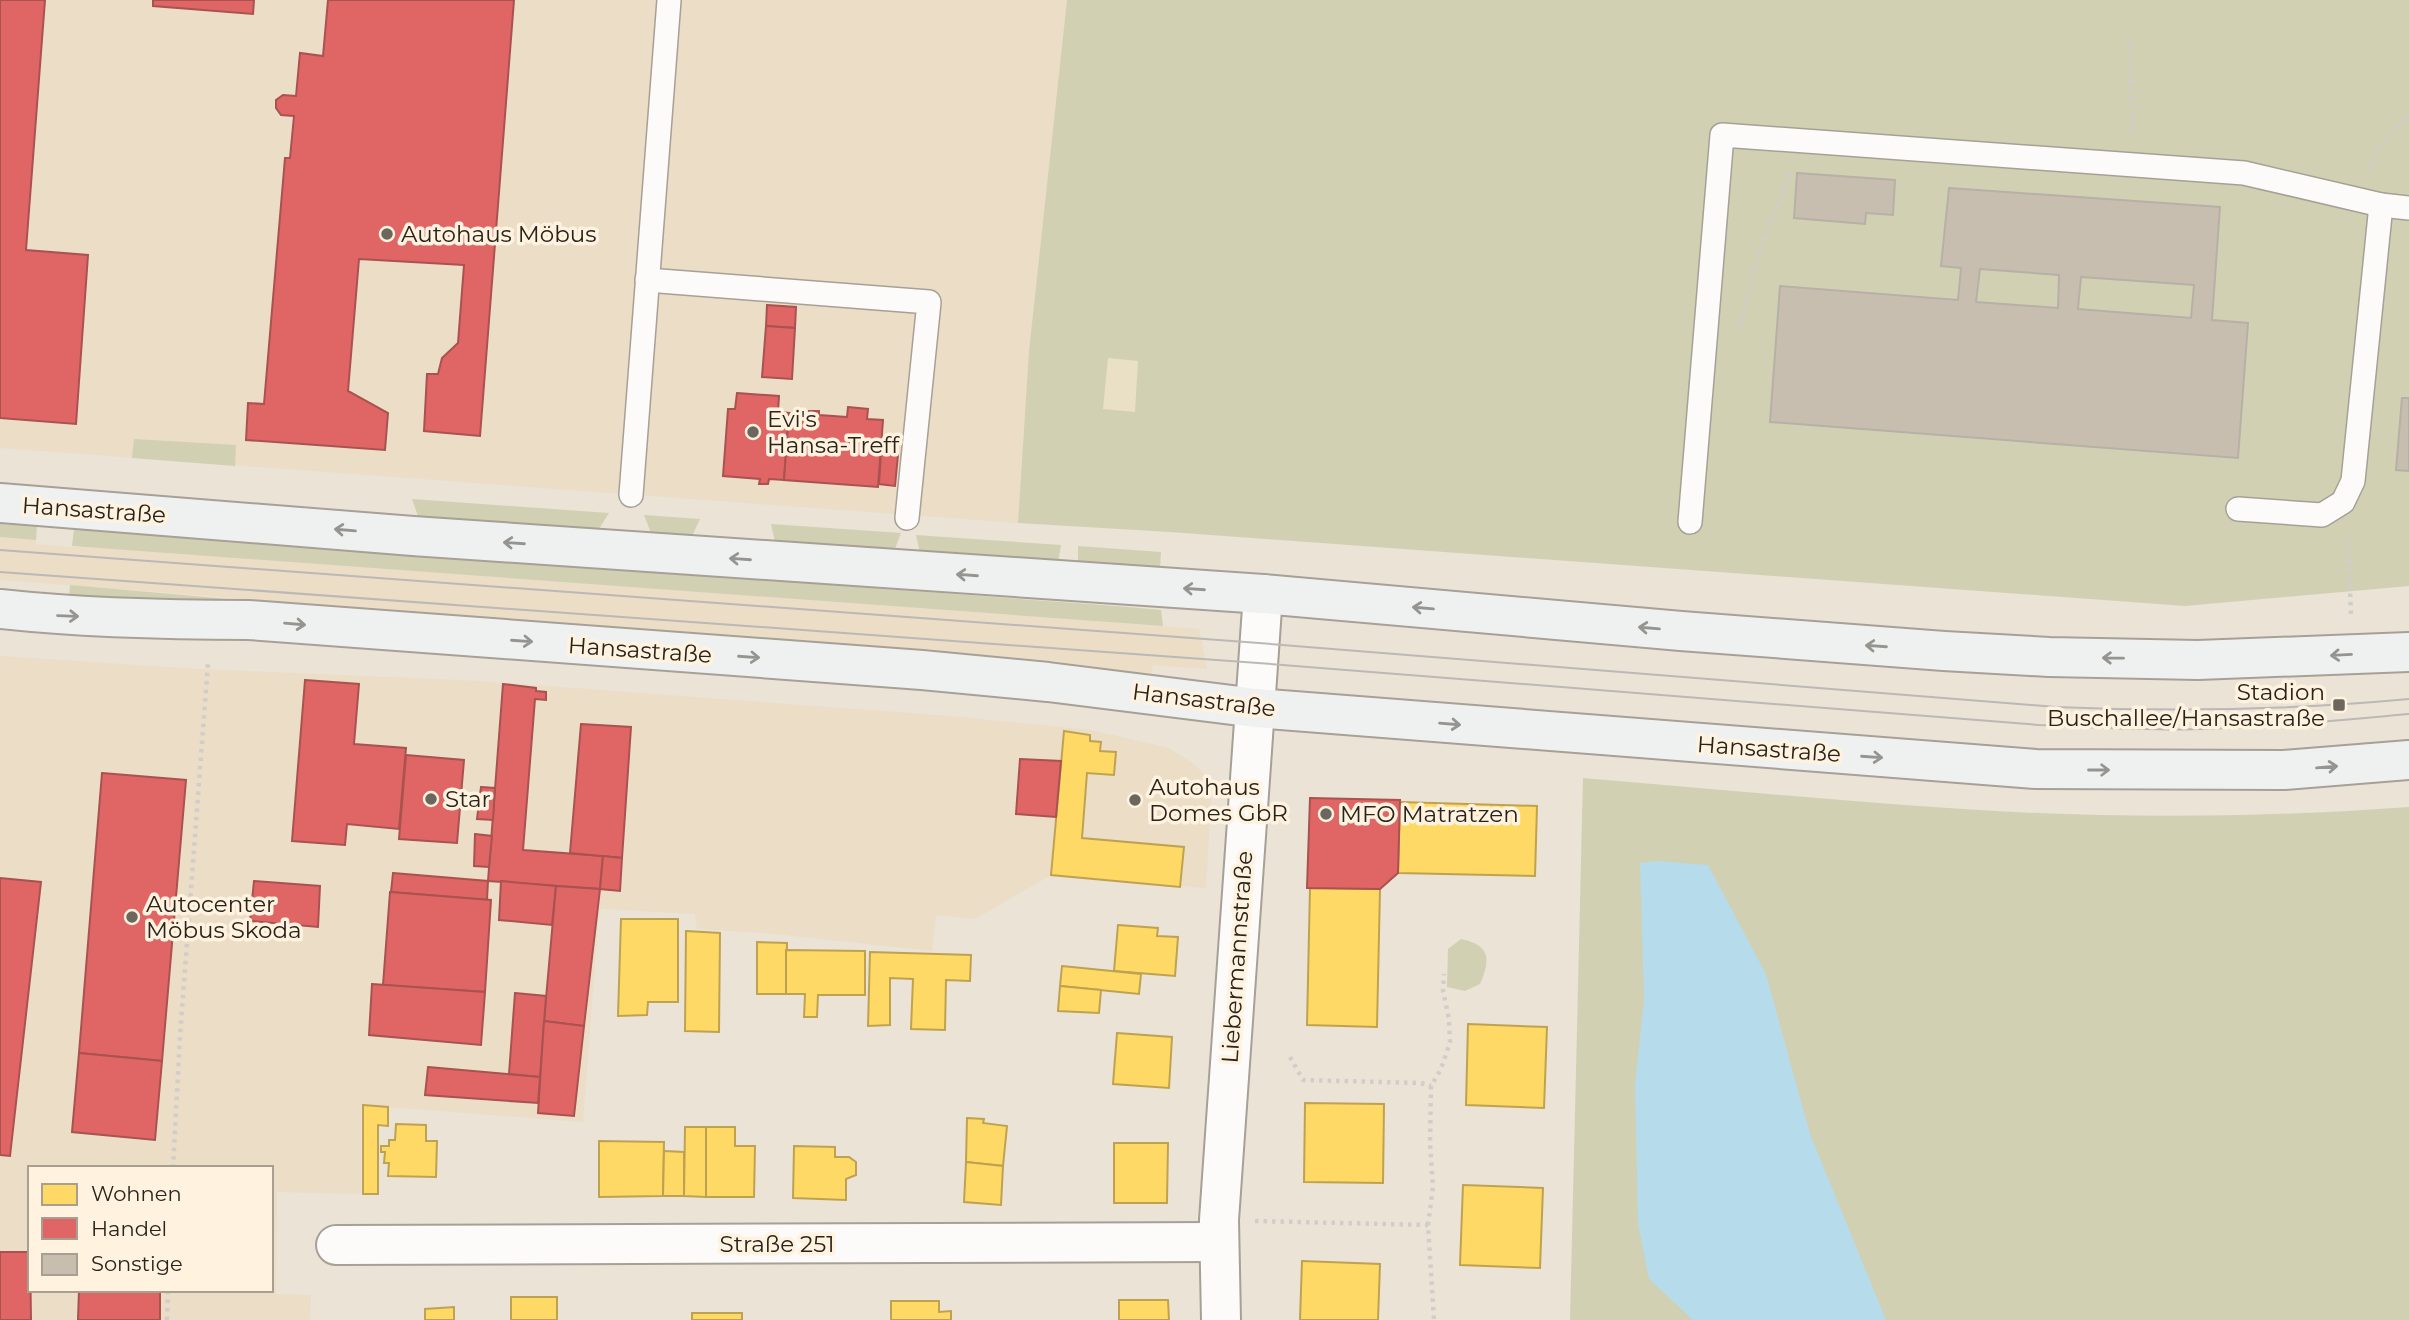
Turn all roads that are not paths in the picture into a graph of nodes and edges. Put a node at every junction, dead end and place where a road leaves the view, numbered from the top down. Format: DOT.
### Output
graph roads {
  1 [pos="669,0"];
  2 [pos="2372,203"];
  3 [pos="2409,208"];
  4 [pos="647,280"];
  5 [pos="631,495"];
  6 [pos="0,503"];
  7 [pos="2238,509"];
  8 [pos="907,518"];
  9 [pos="1690,522"];
  10 [pos="1262,594"];
  11 [pos="0,609"];
  12 [pos="2409,652"];
  13 [pos="1256,708"];
  14 [pos="2409,760"];
  15 [pos="1219,1231"];
  16 [pos="336,1245"];
  17 [pos="1221,1320"];
  1 -- 4 [label="lane"];
  2 -- 3 [label="lane"];
  2 -- 7 [label="lane"];
  2 -- 9 [label="lane"];
  4 -- 5 [label="lane"];
  4 -- 8 [label="lane"];
  10 -- 6 [label="main road, Hansastraße, one-way"];
  12 -- 10 [label="main road, Hansastraße, one-way"];
  10 -- 13 [label="street, Liebermannstraße"];
  11 -- 13 [label="main road, Hansastraße, one-way"];
  13 -- 14 [label="main road, Hansastraße, one-way"];
  13 -- 15 [label="street, Liebermannstraße"];
  15 -- 16 [label="street, Straße 251"];
  15 -- 17 [label="street, Liebermannstraße"];
}
